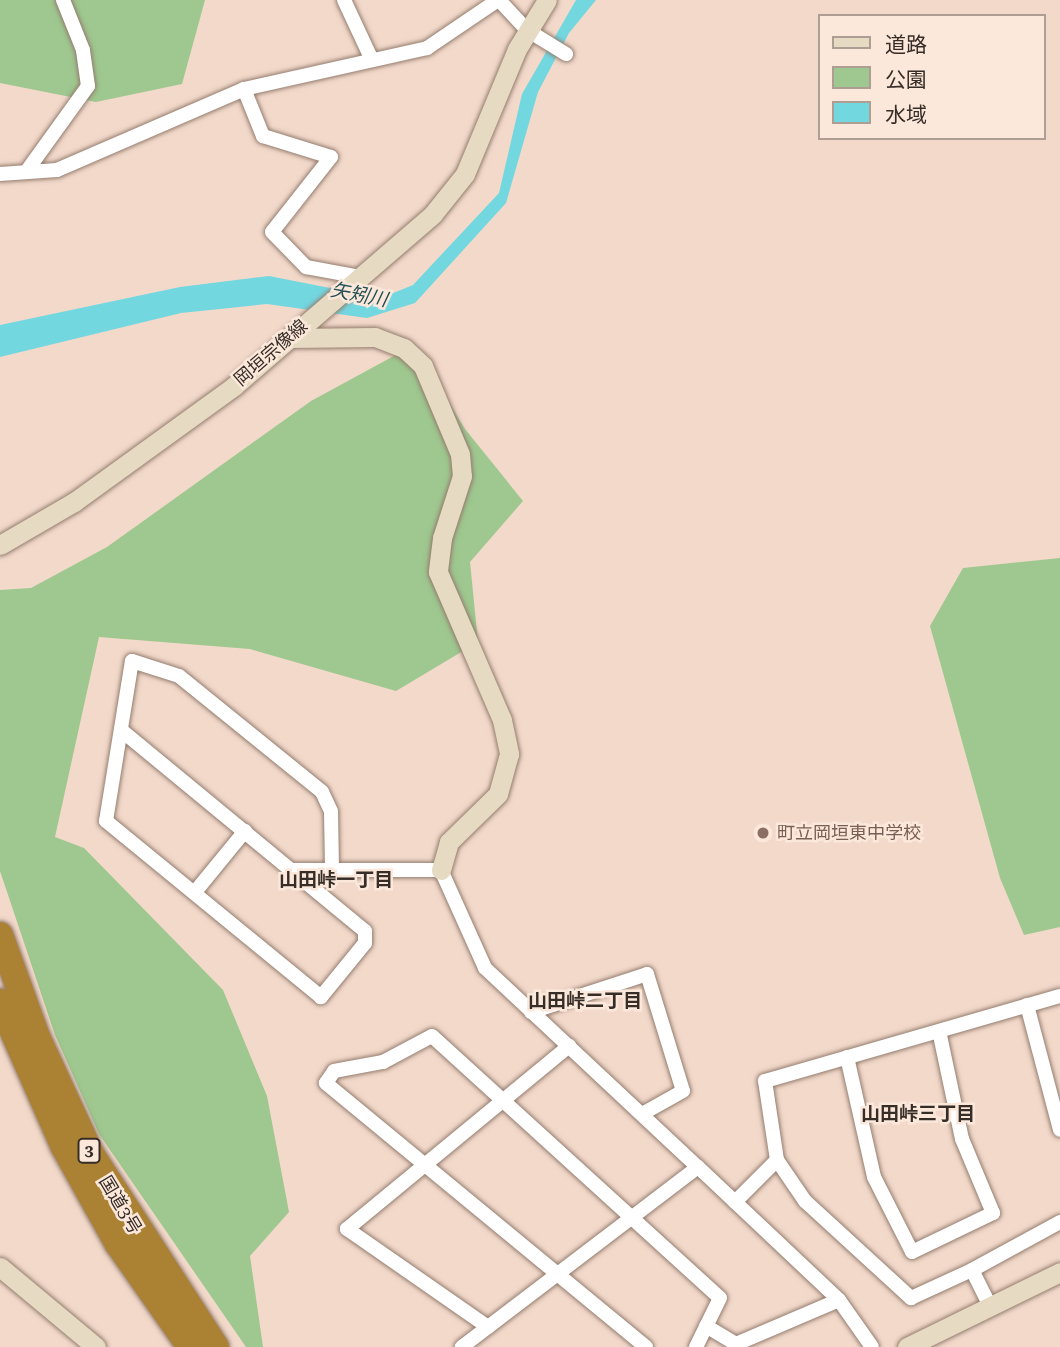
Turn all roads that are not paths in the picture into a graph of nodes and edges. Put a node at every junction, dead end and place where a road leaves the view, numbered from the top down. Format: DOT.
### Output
graph roads {
  1 [pos="63,0"];
  2 [pos="344,0"];
  3 [pos="499,0"];
  4 [pos="547,0"];
  5 [pos="527,30"];
  6 [pos="566,54"];
  7 [pos="371,58"];
  8 [pos="244,89"];
  9 [pos="26,172"];
  10 [pos="0,174"];
  11 [pos="357,280"];
  12 [pos="290,338"];
  13 [pos="0,545"];
  14 [pos="121,730"];
  15 [pos="245,831"];
  16 [pos="332,867"];
  17 [pos="293,870"];
  18 [pos="441,870"];
  19 [pos="195,891"];
  20 [pos="0,935"];
  21 [pos="1060,996"];
  22 [pos="0,1002"];
  23 [pos="1027,1005"];
  24 [pos="531,1012"];
  25 [pos="939,1031"];
  26 [pos="569,1046"];
  27 [pos="847,1057"];
  28 [pos="502,1100"];
  29 [pos="642,1114"];
  30 [pos="1060,1130"];
  31 [pos="777,1160"];
  32 [pos="423,1165"];
  33 [pos="698,1167"];
  34 [pos="735,1202"];
  35 [pos="632,1217"];
  36 [pos="1060,1222"];
  37 [pos="0,1267"];
  38 [pos="972,1270"];
  39 [pos="1060,1272"];
  40 [pos="556,1274"];
  41 [pos="839,1300"];
  42 [pos="990,1306"];
  43 [pos="706,1326"];
  44 [pos="488,1327"];
  45 [pos="96,1347"];
  46 [pos="190,1347"];
  47 [pos="216,1347"];
  48 [pos="462,1347"];
  49 [pos="646,1347"];
  50 [pos="696,1347"];
  51 [pos="872,1347"];
  52 [pos="907,1347"];
  1 -- 9 [label="street"];
  2 -- 7 [label="street"];
  3 -- 5 [label="street"];
  3 -- 7 [label="street"];
  4 -- 5 [label="street, 岡垣宗像線"];
  5 -- 6 [label="street"];
  5 -- 11 [label="street, 岡垣宗像線"];
  7 -- 8 [label="street"];
  8 -- 9 [label="street"];
  8 -- 11 [label="street"];
  9 -- 10 [label="street"];
  11 -- 12 [label="street, 岡垣宗像線"];
  12 -- 13 [label="street, 岡垣宗像線"];
  12 -- 18 [label="street"];
  14 -- 15 [label="street"];
  14 -- 16 [label="street"];
  14 -- 19 [label="street"];
  15 -- 17 [label="street"];
  15 -- 19 [label="street"];
  16 -- 17 [label="street"];
  16 -- 18 [label="street"];
  17 -- 19 [label="street"];
  18 -- 24 [label="street"];
  20 -- 47 [label="highway, 国道3号 / 3"];
  21 -- 23 [label="street"];
  22 -- 46 [label="highway, 国道3号 / 3"];
  23 -- 25 [label="street"];
  23 -- 30 [label="street"];
  24 -- 26 [label="street"];
  24 -- 29 [label="street"];
  25 -- 27 [label="street"];
  25 -- 27 [label="street"];
  26 -- 28 [label="street"];
  26 -- 29 [label="street"];
  27 -- 31 [label="street"];
  28 -- 32 [label="street"];
  28 -- 32 [label="street"];
  28 -- 35 [label="street"];
  29 -- 33 [label="street"];
  31 -- 34 [label="street"];
  31 -- 38 [label="street"];
  32 -- 40 [label="street"];
  32 -- 44 [label="street"];
  33 -- 34 [label="street"];
  33 -- 35 [label="street"];
  34 -- 41 [label="street"];
  35 -- 40 [label="street"];
  35 -- 43 [label="street"];
  36 -- 38 [label="street"];
  37 -- 45 [label="street"];
  38 -- 42 [label="street"];
  39 -- 42 [label="street"];
  40 -- 44 [label="street"];
  40 -- 49 [label="street"];
  41 -- 43 [label="street"];
  41 -- 51 [label="street"];
  42 -- 52 [label="street"];
  43 -- 50 [label="street"];
  44 -- 48 [label="street"];
}
